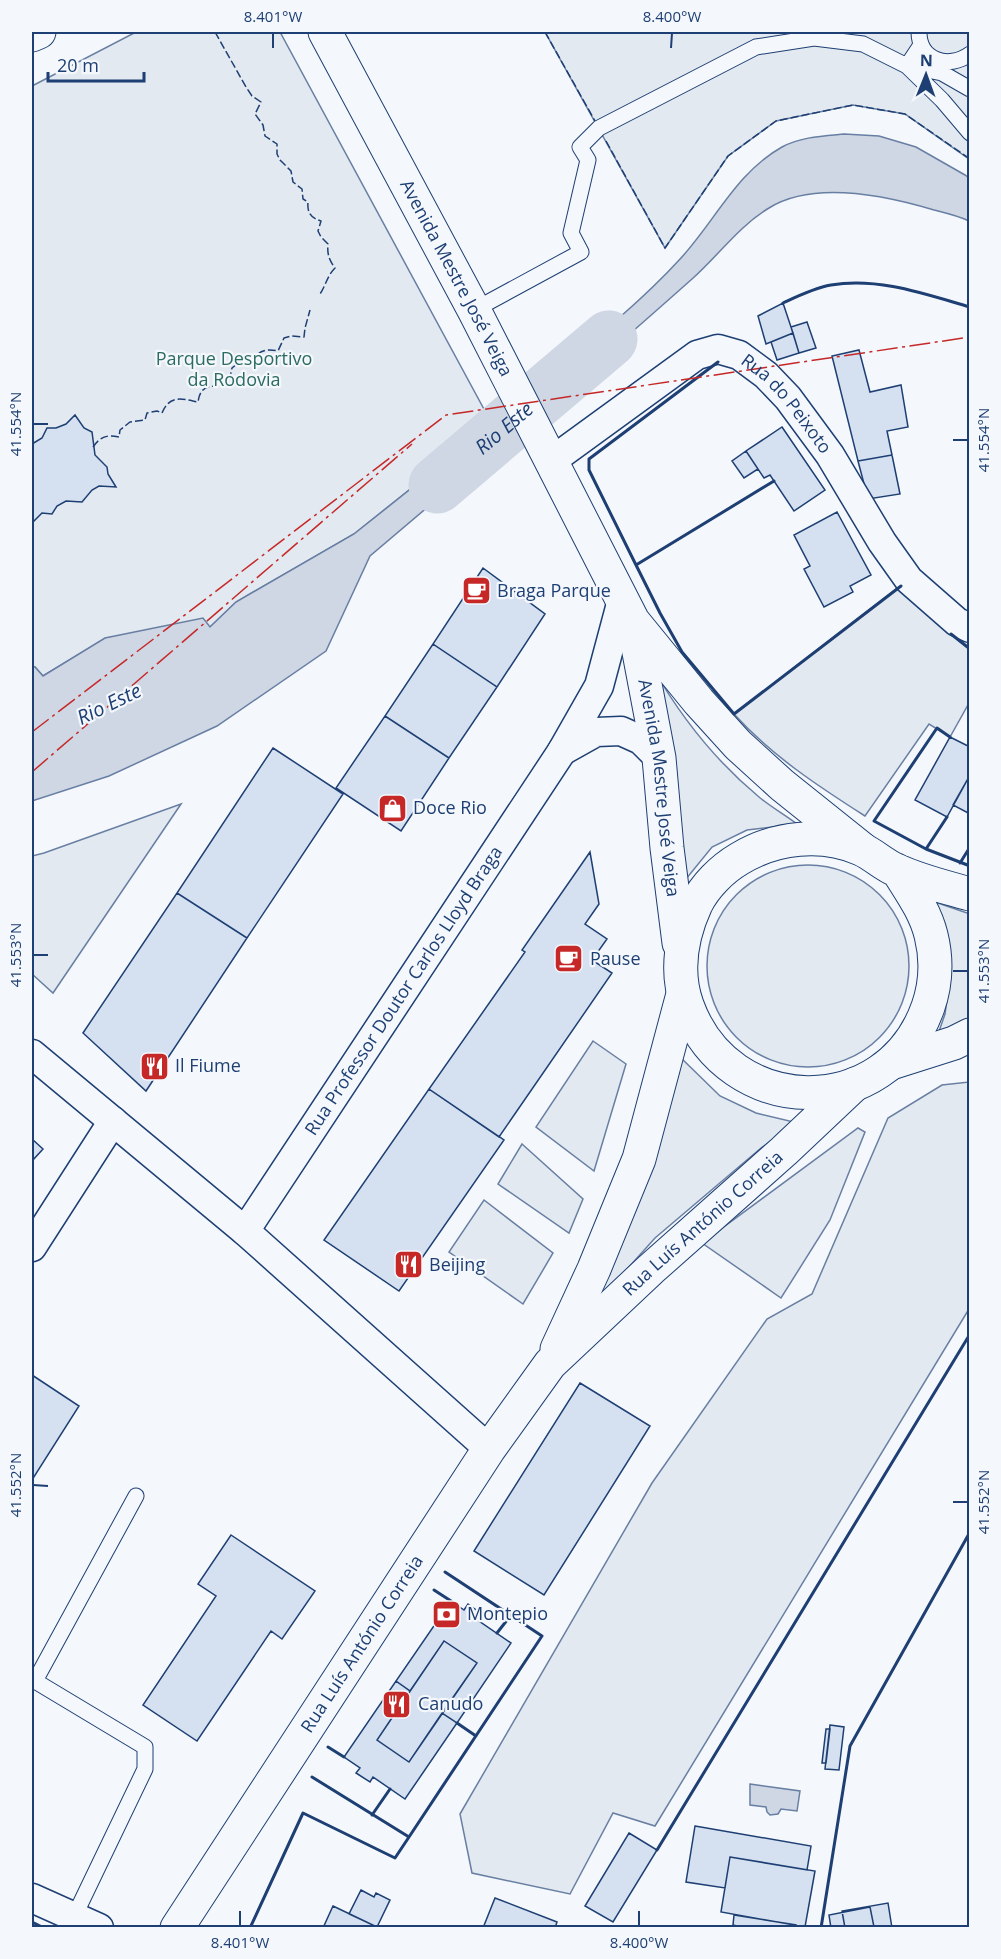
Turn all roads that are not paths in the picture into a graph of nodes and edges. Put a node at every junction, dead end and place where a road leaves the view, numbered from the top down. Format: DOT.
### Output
graph roads {
  1 [pos="39,32"];
  2 [pos="325,32"];
  3 [pos="32,35"];
  4 [pos="920,38"];
  5 [pos="969,54"];
  6 [pos="908,66"];
  7 [pos="969,89"];
  8 [pos="969,133"];
  9 [pos="474,310"];
  10 [pos="546,452"];
  11 [pos="627,611"];
  12 [pos="969,628"];
  13 [pos="562,751"];
  14 [pos="659,758"];
  15 [pos="862,849"];
  16 [pos="898,871"];
  17 [pos="969,894"];
  18 [pos="680,954"];
  19 [pos="683,994"];
  20 [pos="969,1035"];
  21 [pos="32,1054"];
  22 [pos="889,1064"];
  23 [pos="855,1084"];
  24 [pos="113,1121"];
  25 [pos="244,1231"];
  26 [pos="32,1247"];
  27 [pos="550,1364"];
  28 [pos="489,1449"];
  29 [pos="135,1496"];
  30 [pos="32,1898"];
  31 [pos="87,1922"];
  32 [pos="177,1928"];
  1 -- 3 [label="street"];
  2 -- 9 [label="street, Avenida Mestre José Veiga"];
  4 -- 5 [label="lane"];
  4 -- 6 [label="lane"];
  6 -- 7 [label="lane"];
  6 -- 8 [label="lane"];
  6 -- 9 [label="lane"];
  9 -- 10 [label="street, Avenida Mestre José Veiga"];
  10 -- 11 [label="street, Avenida Mestre José Veiga"];
  10 -- 12 [label="street, Rua do Peixoto"];
  11 -- 13 [label="street, Rua Professor Doutor Carlos Lloyd Braga"];
  11 -- 14 [label="street, Avenida Mestre José Veiga"];
  11 -- 15 [label="street, Avenida Mestre José Veiga"];
  13 -- 14 [label="street, Rua Professor Doutor Carlos Lloyd Braga"];
  13 -- 25 [label="street, Rua Professor Doutor Carlos Lloyd Braga"];
  14 -- 18 [label="street, Avenida Mestre José Veiga"];
  15 -- 16 [label="street"];
  15 -- 18 [label="street"];
  16 -- 17 [label="street"];
  16 -- 22 [label="street"];
  18 -- 19 [label="street"];
  19 -- 23 [label="street"];
  19 -- 27 [label="street, Rua Luís António Correia"];
  20 -- 22 [label="street"];
  21 -- 24 [label="street"];
  22 -- 23 [label="street"];
  23 -- 27 [label="street, Rua Luís António Correia"];
  24 -- 25 [label="street"];
  24 -- 26 [label="street"];
  25 -- 28 [label="street"];
  27 -- 28 [label="street, Rua Luís António Correia"];
  28 -- 32 [label="street, Rua Luís António Correia"];
  29 -- 31 [label="lane"];
  30 -- 31 [label="street"];
}
